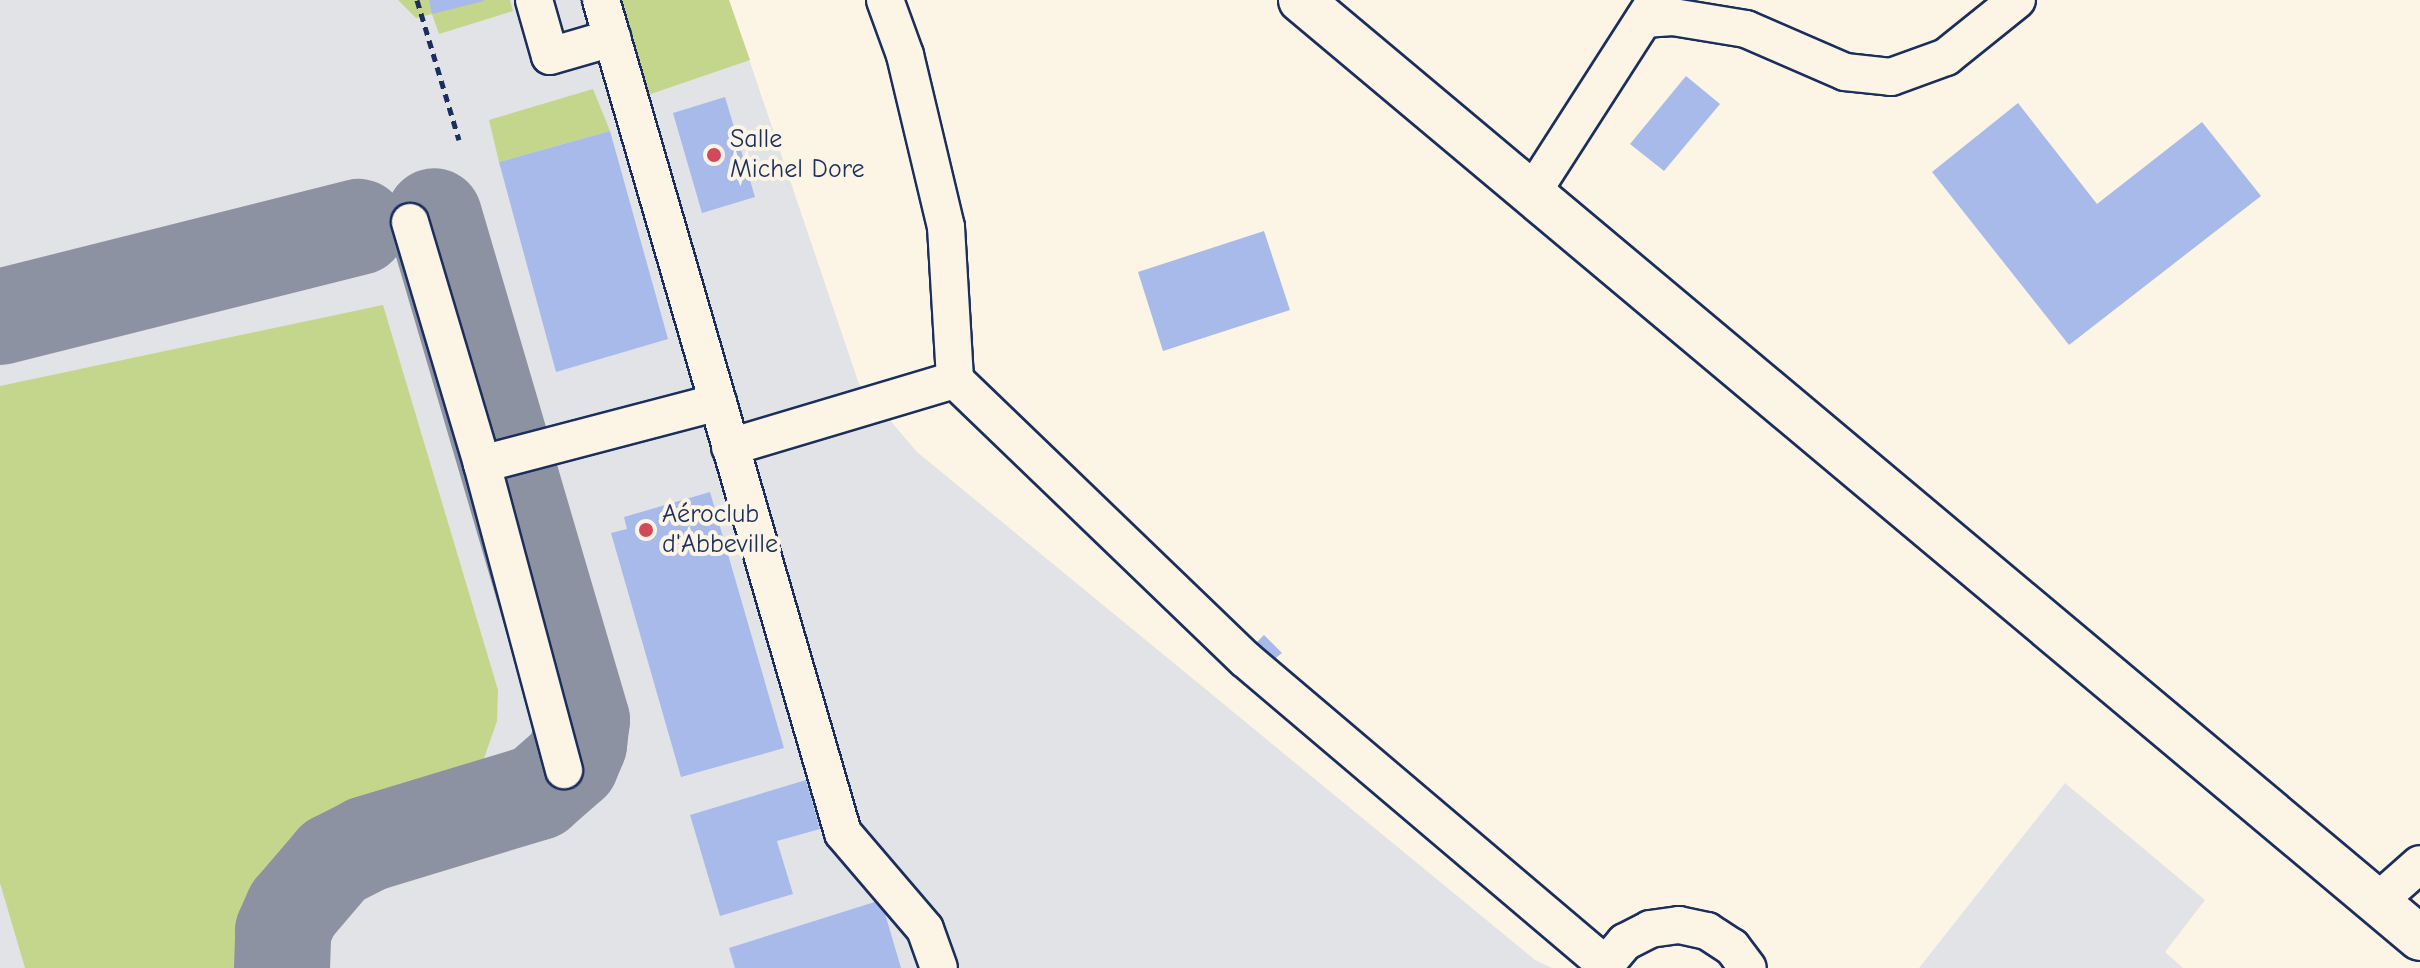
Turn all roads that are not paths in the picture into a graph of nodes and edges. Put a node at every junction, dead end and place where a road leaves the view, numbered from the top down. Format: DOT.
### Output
graph roads {
  1 [pos="534,0"];
  2 [pos="601,0"];
  3 [pos="885,0"];
  4 [pos="1301,0"];
  5 [pos="2017,0"];
  6 [pos="1650,10"];
  7 [pos="612,38"];
  8 [pos="1532,193"];
  9 [pos="410,222"];
  10 [pos="955,380"];
  11 [pos="718,402"];
  12 [pos="730,447"];
  13 [pos="482,464"];
  14 [pos="564,770"];
  15 [pos="2420,864"];
  16 [pos="2377,902"];
  17 [pos="2420,938"];
  18 [pos="1604,966"];
  19 [pos="939,968"];
  20 [pos="1748,968"];
  1 -- 7 [label="street"];
  2 -- 7 [label="street"];
  3 -- 10 [label="street"];
  4 -- 8 [label="main road"];
  5 -- 6 [label="street"];
  6 -- 8 [label="street"];
  7 -- 11 [label="street"];
  8 -- 16 [label="main road"];
  9 -- 13 [label="street"];
  10 -- 12 [label="street"];
  10 -- 18 [label="street"];
  11 -- 12 [label="street"];
  11 -- 13 [label="street"];
  12 -- 19 [label="street"];
  13 -- 14 [label="street"];
  15 -- 16 [label="street"];
  16 -- 17 [label="main road"];
  18 -- 20 [label="street"];
}
